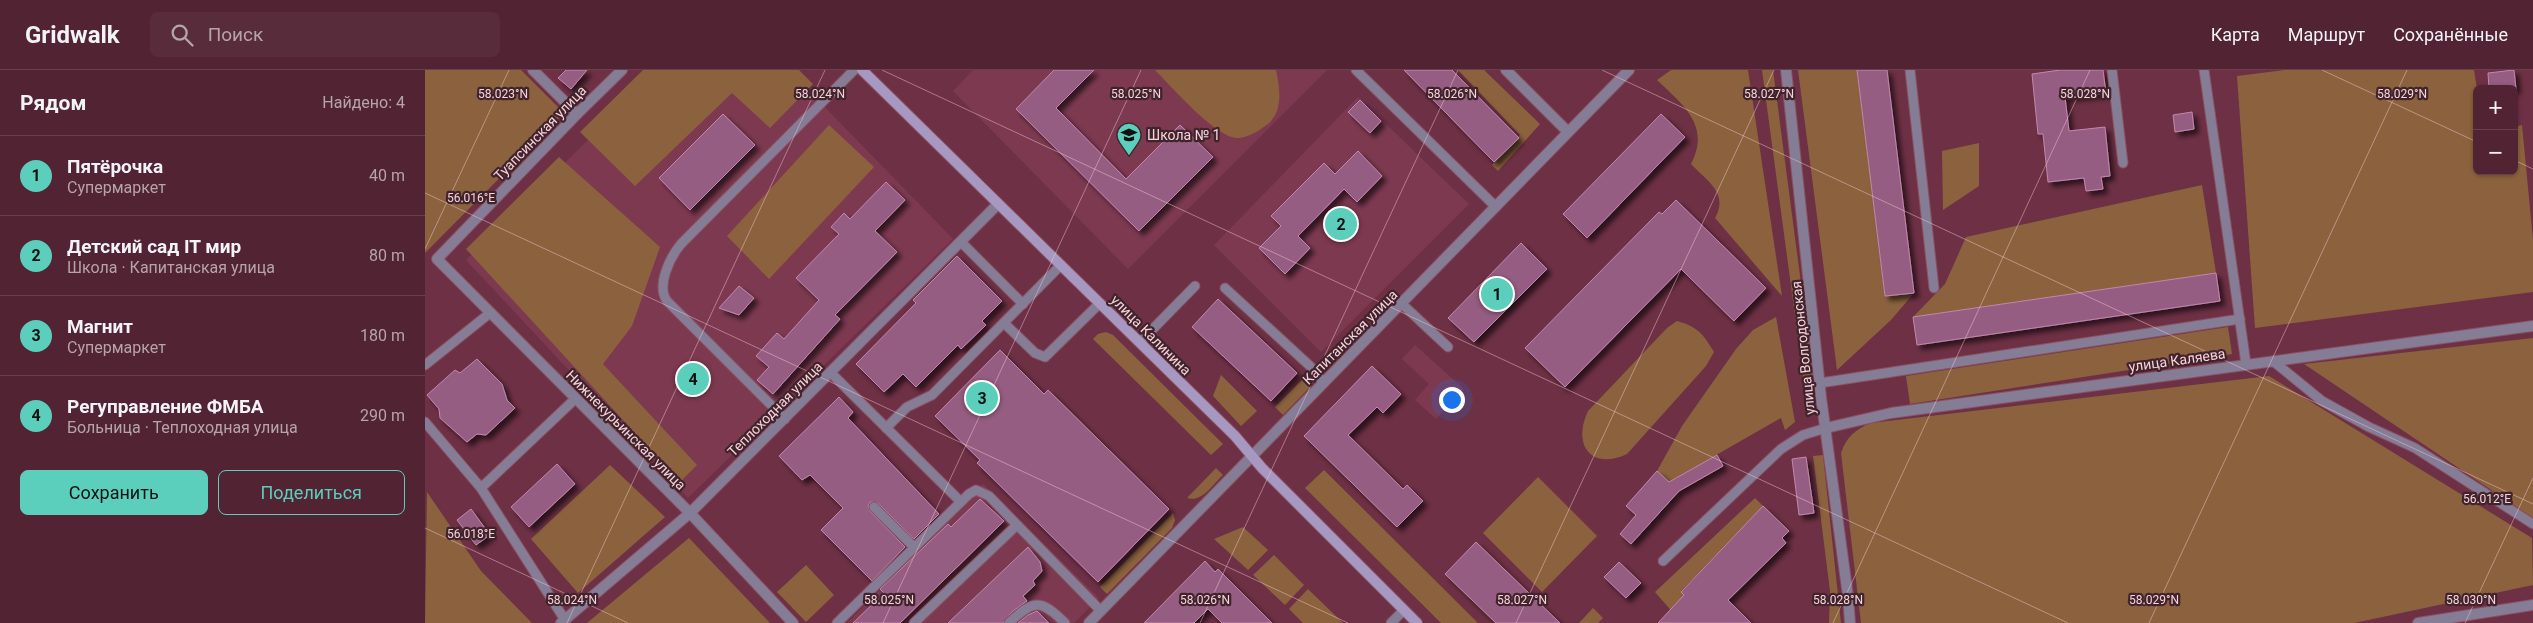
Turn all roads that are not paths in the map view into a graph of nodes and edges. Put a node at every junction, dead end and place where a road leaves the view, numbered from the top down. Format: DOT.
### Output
graph roads {
  1 [pos="533,70"];
  2 [pos="622,70"];
  3 [pos="854,70"];
  4 [pos="862,70"];
  5 [pos="1356,70"];
  6 [pos="1506,70"];
  7 [pos="1629,70"];
  8 [pos="1786,70"];
  9 [pos="1911,70"];
  10 [pos="2112,70"];
  11 [pos="2204,70"];
  12 [pos="577,114"];
  13 [pos="1568,132"];
  14 [pos="2123,163"];
  15 [pos="998,204"];
  16 [pos="1496,207"];
  17 [pos="961,242"];
  18 [pos="437,259"];
  19 [pos="1061,265"];
  20 [pos="1195,286"];
  21 [pos="1225,288"];
  22 [pos="1934,288"];
  23 [pos="1023,304"];
  24 [pos="1100,304"];
  25 [pos="1402,304"];
  26 [pos="491,313"];
  27 [pos="2239,319"];
  28 [pos="1004,322"];
  29 [pos="2533,326"];
  30 [pos="1140,342"];
  31 [pos="1448,347"];
  32 [pos="2273,361"];
  33 [pos="2246,364"];
  34 [pos="425,365"];
  35 [pos="831,372"];
  36 [pos="1324,383"];
  37 [pos="1820,383"];
  38 [pos="575,399"];
  39 [pos="785,419"];
  40 [pos="425,422"];
  41 [pos="887,428"];
  42 [pos="1826,428"];
  43 [pos="1251,457"];
  44 [pos="481,488"];
  45 [pos="961,502"];
  46 [pos="874,507"];
  47 [pos="690,513"];
  48 [pos="2533,524"];
  49 [pos="1017,525"];
  50 [pos="914,547"];
  51 [pos="1663,561"];
  52 [pos="2533,605"];
  53 [pos="1404,610"];
  54 [pos="1101,611"];
  55 [pos="563,621"];
  56 [pos="793,623"];
  57 [pos="837,623"];
  58 [pos="914,623"];
  59 [pos="1009,623"];
  60 [pos="1065,623"];
  61 [pos="1089,623"];
  62 [pos="1391,623"];
  63 [pos="1417,623"];
  64 [pos="1850,623"];
  65 [pos="2418,623"];
  1 -- 12 [label="street"];
  2 -- 12 [label="street, Туапсинская улица"];
  3 -- 39 [label="lane"];
  4 -- 15 [label="main road, улица Калинина"];
  5 -- 16 [label="lane"];
  6 -- 13 [label="street"];
  7 -- 13 [label="street, Капитанская улица"];
  8 -- 37 [label="street, улица Волгодонская"];
  9 -- 22 [label="lane"];
  10 -- 14 [label="lane"];
  11 -- 27 [label="lane"];
  12 -- 18 [label="street, Туапсинская улица"];
  13 -- 16 [label="street, Капитанская улица"];
  15 -- 17 [label="street, Теплоходная улица"];
  15 -- 19 [label="main road, улица Калинина"];
  16 -- 25 [label="street, Капитанская улица"];
  17 -- 23 [label="lane"];
  17 -- 35 [label="street, Теплоходная улица"];
  18 -- 26 [label="street, Нижнекурьинская улица"];
  19 -- 23 [label="lane"];
  19 -- 24 [label="main road, улица Калинина"];
  20 -- 30 [label="lane"];
  21 -- 36 [label="lane"];
  23 -- 28 [label="lane"];
  24 -- 28 [label="lane"];
  24 -- 30 [label="main road, улица Калинина"];
  25 -- 31 [label="lane"];
  25 -- 36 [label="street, Капитанская улица"];
  26 -- 34 [label="lane"];
  26 -- 38 [label="street, Нижнекурьинская улица"];
  27 -- 33 [label="lane"];
  27 -- 37 [label="lane"];
  28 -- 41 [label="lane"];
  29 -- 32 [label="street, улица Каляева"];
  30 -- 43 [label="main road, улица Калинина"];
  32 -- 33 [label="street, улица Каляева"];
  32 -- 48 [label="lane"];
  33 -- 42 [label="street, улица Каляева"];
  35 -- 39 [label="street, Теплоходная улица"];
  35 -- 41 [label="lane"];
  36 -- 43 [label="street, Капитанская улица"];
  37 -- 42 [label="street, улица Волгодонская"];
  38 -- 44 [label="lane"];
  38 -- 47 [label="street, Нижнекурьинская улица"];
  39 -- 47 [label="street, Теплоходная улица"];
  40 -- 44 [label="lane"];
  41 -- 45 [label="lane"];
  42 -- 51 [label="lane"];
  42 -- 64 [label="street, улица Волгодонская"];
  43 -- 53 [label="main road, улица Калинина"];
  43 -- 54 [label="street, Капитанская улица"];
  44 -- 55 [label="lane"];
  45 -- 49 [label="lane"];
  45 -- 50 [label="lane"];
  46 -- 50 [label="lane"];
  47 -- 55 [label="street, Теплоходная улица"];
  47 -- 56 [label="street, Нижнекурьинская улица"];
  49 -- 54 [label="lane"];
  49 -- 58 [label="lane"];
  50 -- 57 [label="lane"];
  52 -- 65 [label="street"];
  53 -- 62 [label="lane"];
  53 -- 63 [label="main road, улица Калинина"];
  54 -- 61 [label="street, Капитанская улица"];
  59 -- 60 [label="lane"];
}
